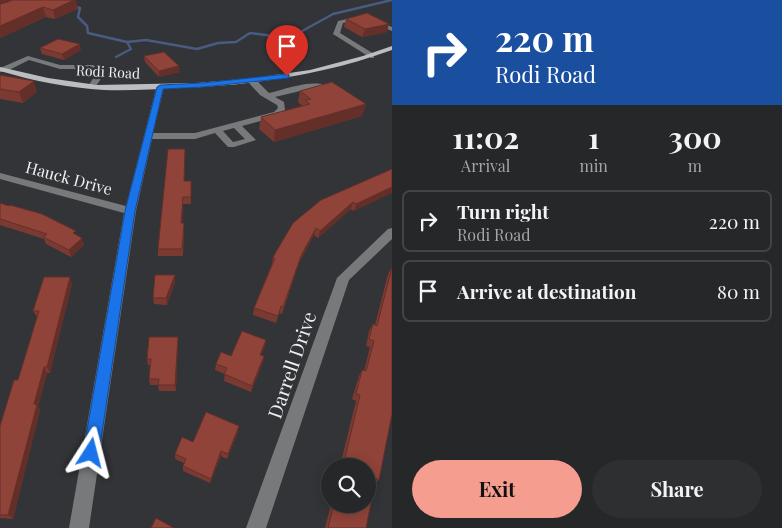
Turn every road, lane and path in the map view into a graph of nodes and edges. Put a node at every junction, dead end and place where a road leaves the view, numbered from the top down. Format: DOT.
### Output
graph roads {
  1 [pos="392,29"];
  2 [pos="392,48"];
  3 [pos="372,56"];
  4 [pos="1,69"];
  5 [pos="252,81"];
  6 [pos="92,86"];
  7 [pos="160,87"];
  8 [pos="269,96"];
  9 [pos="343,98"];
  10 [pos="237,126"];
  11 [pos="218,131"];
  12 [pos="148,136"];
  13 [pos="0,176"];
  14 [pos="130,211"];
  15 [pos="392,232"];
  16 [pos="79,528"];
  17 [pos="256,528"];
  1 -- 3 [label="street"];
  2 -- 3 [label="main road, Rodi Road"];
  3 -- 5 [label="main road, Rodi Road"];
  4 -- 6 [label="main road, Rodi Road"];
  4 -- 6 [label="street"];
  5 -- 7 [label="main road, Rodi Road"];
  5 -- 8 [label="street"];
  6 -- 7 [label="main road, Rodi Road"];
  7 -- 12 [label="street"];
  8 -- 9 [label="street"];
  8 -- 10 [label="street"];
  10 -- 11 [label="street"];
  10 -- 11 [label="street"];
  11 -- 12 [label="street"];
  12 -- 14 [label="street"];
  13 -- 14 [label="street, Hauck Drive"];
  14 -- 16 [label="street"];
  15 -- 17 [label="street, Darrell Drive"];
}
